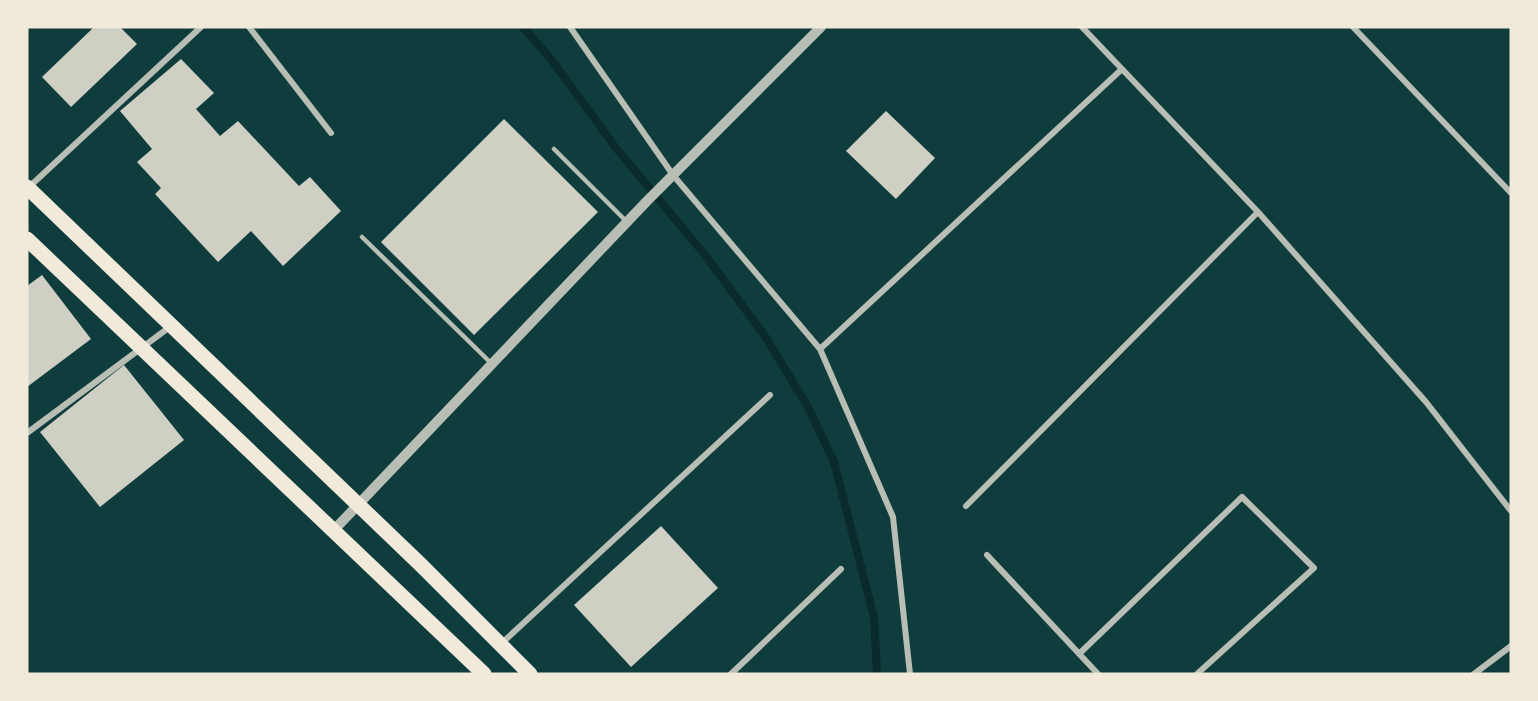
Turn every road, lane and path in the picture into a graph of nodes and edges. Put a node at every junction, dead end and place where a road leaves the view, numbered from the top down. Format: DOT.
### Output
graph roads {
  1 [pos="201,27"];
  2 [pos="249,27"];
  3 [pos="570,27"];
  4 [pos="821,27"];
  5 [pos="1082,27"];
  6 [pos="1353,27"];
  7 [pos="1122,69"];
  8 [pos="331,133"];
  9 [pos="554,149"];
  10 [pos="673,176"];
  11 [pos="27,188"];
  12 [pos="1511,193"];
  13 [pos="1258,212"];
  14 [pos="627,222"];
  15 [pos="362,237"];
  16 [pos="27,239"];
  17 [pos="171,326"];
  18 [pos="141,348"];
  19 [pos="820,349"];
  20 [pos="492,364"];
  21 [pos="770,395"];
  22 [pos="27,433"];
  23 [pos="357,505"];
  24 [pos="966,506"];
  25 [pos="1511,511"];
  26 [pos="333,531"];
  27 [pos="987,555"];
  28 [pos="841,569"];
  29 [pos="500,645"];
  30 [pos="1511,646"];
  31 [pos="1079,654"];
  32 [pos="483,674"];
  33 [pos="530,674"];
  34 [pos="731,674"];
  35 [pos="910,674"];
  36 [pos="1098,674"];
  37 [pos="1197,674"];
  38 [pos="1474,674"];
  1 -- 11 [label="street"];
  2 -- 8 [label="street"];
  3 -- 10 [label="street"];
  4 -- 10 [label="street"];
  5 -- 7 [label="street"];
  6 -- 12 [label="street"];
  7 -- 13 [label="street"];
  7 -- 19 [label="street"];
  9 -- 14 [label="lane"];
  10 -- 14 [label="street"];
  10 -- 19 [label="street"];
  11 -- 17 [label="main road"];
  13 -- 24 [label="street"];
  13 -- 25 [label="street"];
  14 -- 20 [label="street"];
  15 -- 20 [label="lane"];
  16 -- 18 [label="main road"];
  17 -- 18 [label="street"];
  17 -- 23 [label="main road"];
  18 -- 22 [label="street"];
  18 -- 26 [label="main road"];
  19 -- 35 [label="street"];
  20 -- 23 [label="street"];
  21 -- 29 [label="street"];
  23 -- 26 [label="street"];
  23 -- 29 [label="main road"];
  26 -- 32 [label="main road"];
  27 -- 31 [label="street"];
  28 -- 34 [label="street"];
  29 -- 33 [label="main road"];
  30 -- 38 [label="street"];
  31 -- 36 [label="street"];
  31 -- 37 [label="street"];
}
